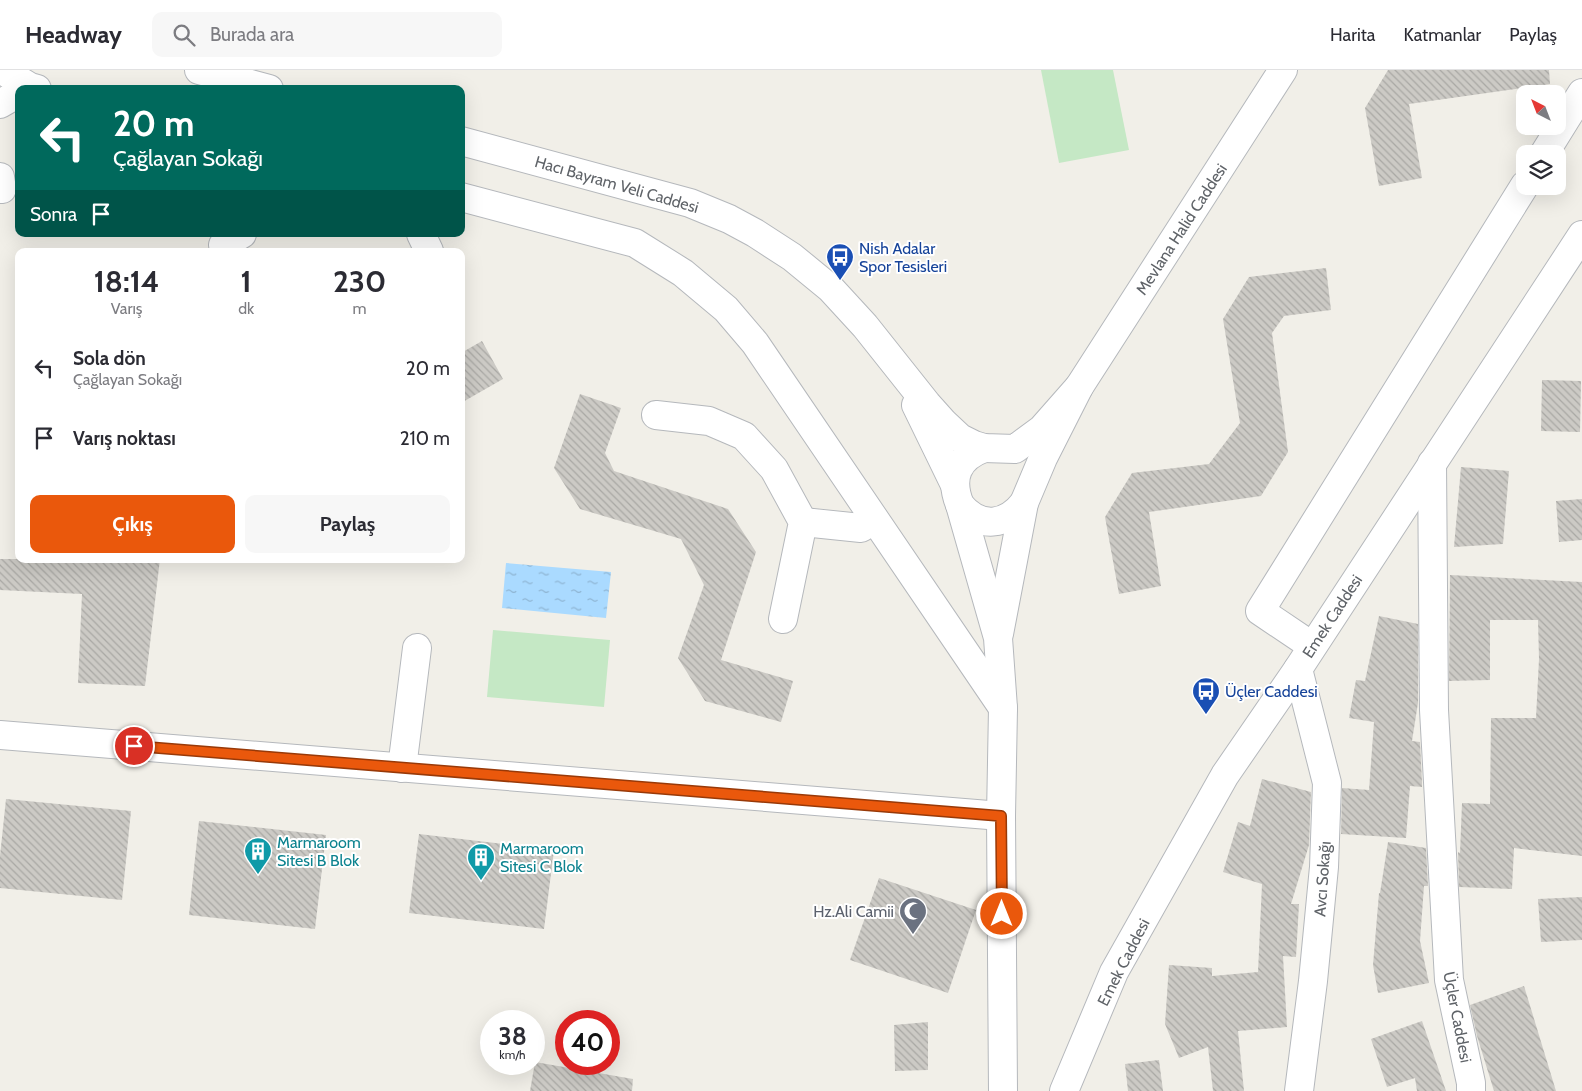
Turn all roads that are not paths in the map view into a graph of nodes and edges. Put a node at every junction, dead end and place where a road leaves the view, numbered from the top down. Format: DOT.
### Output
graph roads {
  1 [pos="2,70"];
  2 [pos="199,70"];
  3 [pos="1283,70"];
  4 [pos="23,85"];
  5 [pos="253,85"];
  6 [pos="1582,93"];
  7 [pos="15,96"];
  8 [pos="0,104"];
  9 [pos="465,142"];
  10 [pos="1550,145"];
  11 [pos="1519,195"];
  12 [pos="465,198"];
  13 [pos="1582,234"];
  14 [pos="897,365"];
  15 [pos="1079,387"];
  16 [pos="656,415"];
  17 [pos="995,449"];
  18 [pos="1432,463"];
  19 [pos="957,494"];
  20 [pos="1026,497"];
  21 [pos="874,518"];
  22 [pos="803,522"];
  23 [pos="784,619"];
  24 [pos="998,638"];
  25 [pos="1312,646"];
  26 [pos="417,648"];
  27 [pos="1298,669"];
  28 [pos="1003,708"];
  29 [pos="0,735"];
  30 [pos="402,768"];
  31 [pos="1001,816"];
  32 [pos="1003,1091"];
  33 [pos="1064,1091"];
  34 [pos="1300,1091"];
  35 [pos="1471,1091"];
  1 -- 4 [label="street"];
  2 -- 5 [label="street"];
  3 -- 15 [label="street, Mevlana Halid Caddesi"];
  6 -- 10 [label="street"];
  7 -- 8 [label="street"];
  9 -- 14 [label="street, Hacı Bayram Veli Caddesi"];
  11 -- 25 [label="street"];
  12 -- 21 [label="street"];
  13 -- 18 [label="street, Emek Caddesi"];
  14 -- 17 [label="street"];
  14 -- 19 [label="street"];
  15 -- 17 [label="street, Mevlana Halid Caddesi"];
  15 -- 20 [label="street, Mevlana Halid Caddesi"];
  16 -- 22 [label="street"];
  17 -- 19 [label="street"];
  17 -- 20 [label="street"];
  18 -- 25 [label="street, Emek Caddesi"];
  18 -- 35 [label="street, Üçler Caddesi"];
  19 -- 20 [label="street"];
  19 -- 24 [label="street"];
  20 -- 24 [label="street"];
  21 -- 22 [label="street"];
  21 -- 28 [label="street"];
  22 -- 23 [label="street"];
  24 -- 28 [label="street"];
  25 -- 27 [label="street, Emek Caddesi"];
  26 -- 30 [label="street"];
  27 -- 33 [label="street, Emek Caddesi"];
  27 -- 34 [label="street, Avcı Sokağı"];
  28 -- 31 [label="street"];
  29 -- 30 [label="street"];
  30 -- 31 [label="street"];
  31 -- 32 [label="street"];
}
